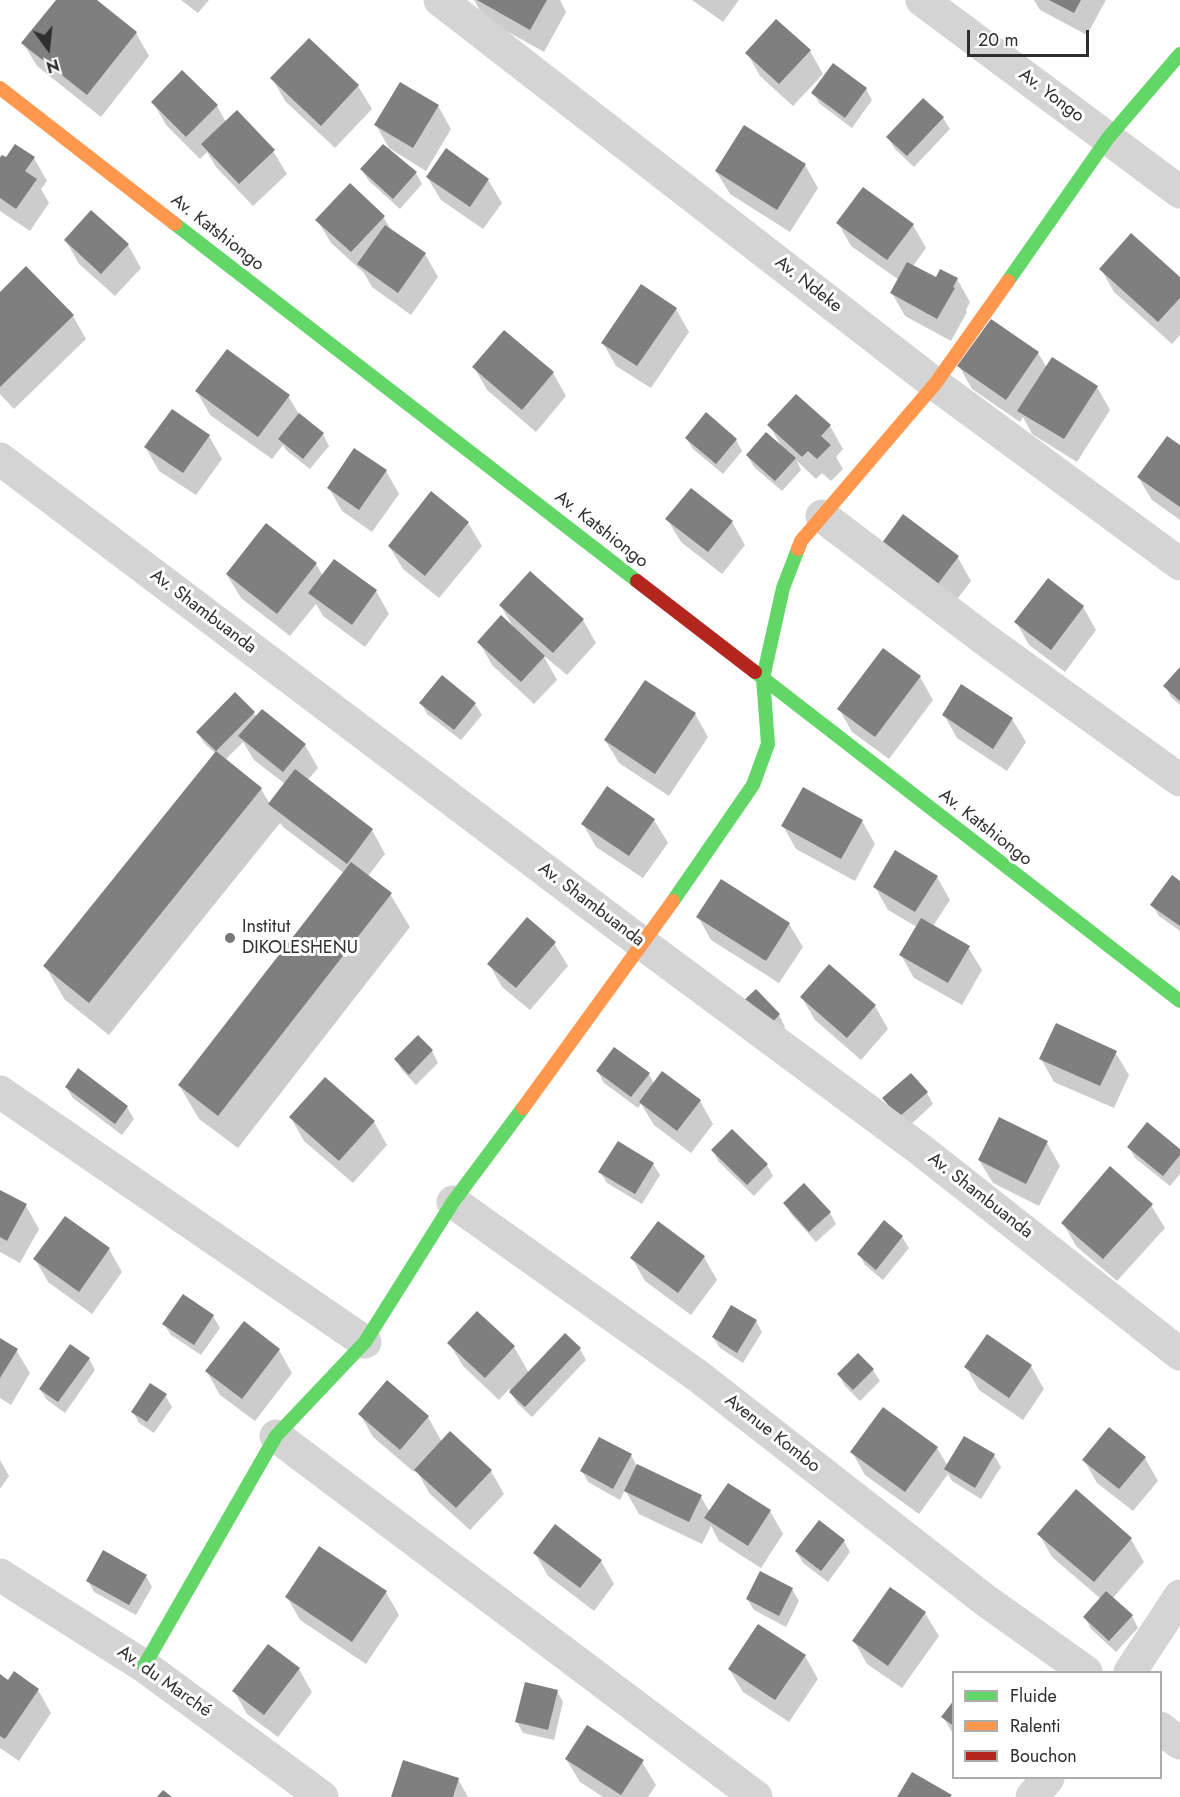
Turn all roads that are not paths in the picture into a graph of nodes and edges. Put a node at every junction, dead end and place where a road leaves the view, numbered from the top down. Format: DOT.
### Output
graph roads {
  1 [pos="440,0"];
  2 [pos="921,0"];
  3 [pos="1180,54"];
  4 [pos="0,88"];
  5 [pos="1108,138"];
  6 [pos="1180,192"];
  7 [pos="935,384"];
  8 [pos="0,459"];
  9 [pos="822,516"];
  10 [pos="1180,564"];
  11 [pos="763,678"];
  12 [pos="1180,780"];
  13 [pos="643,944"];
  14 [pos="1180,1001"];
  15 [pos="0,1092"];
  16 [pos="453,1202"];
  17 [pos="364,1342"];
  18 [pos="1180,1354"];
  19 [pos="276,1436"];
  20 [pos="0,1575"];
  21 [pos="1180,1596"];
  22 [pos="144,1666"];
  23 [pos="1085,1671"];
  24 [pos="1131,1671"];
  25 [pos="1162,1729"];
  26 [pos="1180,1743"];
  27 [pos="1047,1779"];
  28 [pos="322,1797"];
  29 [pos="756,1797"];
  30 [pos="1032,1797"];
  1 -- 7 [label="street, Av. Ndeke"];
  2 -- 5 [label="street, Av. Yongo"];
  3 -- 5 [label="street"];
  4 -- 11 [label="street, Av. Katshiongo"];
  5 -- 6 [label="street, Av. Yongo"];
  5 -- 7 [label="street"];
  7 -- 9 [label="street"];
  7 -- 10 [label="street, Av. Ndeke"];
  8 -- 13 [label="street, Av. Shambuanda"];
  9 -- 11 [label="street"];
  9 -- 12 [label="street"];
  11 -- 13 [label="street"];
  11 -- 14 [label="street, Av. Katshiongo"];
  13 -- 16 [label="street"];
  13 -- 18 [label="street, Av. Shambuanda"];
  15 -- 17 [label="street"];
  16 -- 17 [label="street"];
  16 -- 23 [label="street, Avenue Kombo"];
  17 -- 19 [label="street"];
  19 -- 22 [label="street"];
  19 -- 29 [label="street"];
  20 -- 22 [label="street, Av. du Marché"];
  21 -- 24 [label="street"];
  22 -- 28 [label="street, Av. du Marché"];
  25 -- 26 [label="street"];
  27 -- 30 [label="street"];
}
